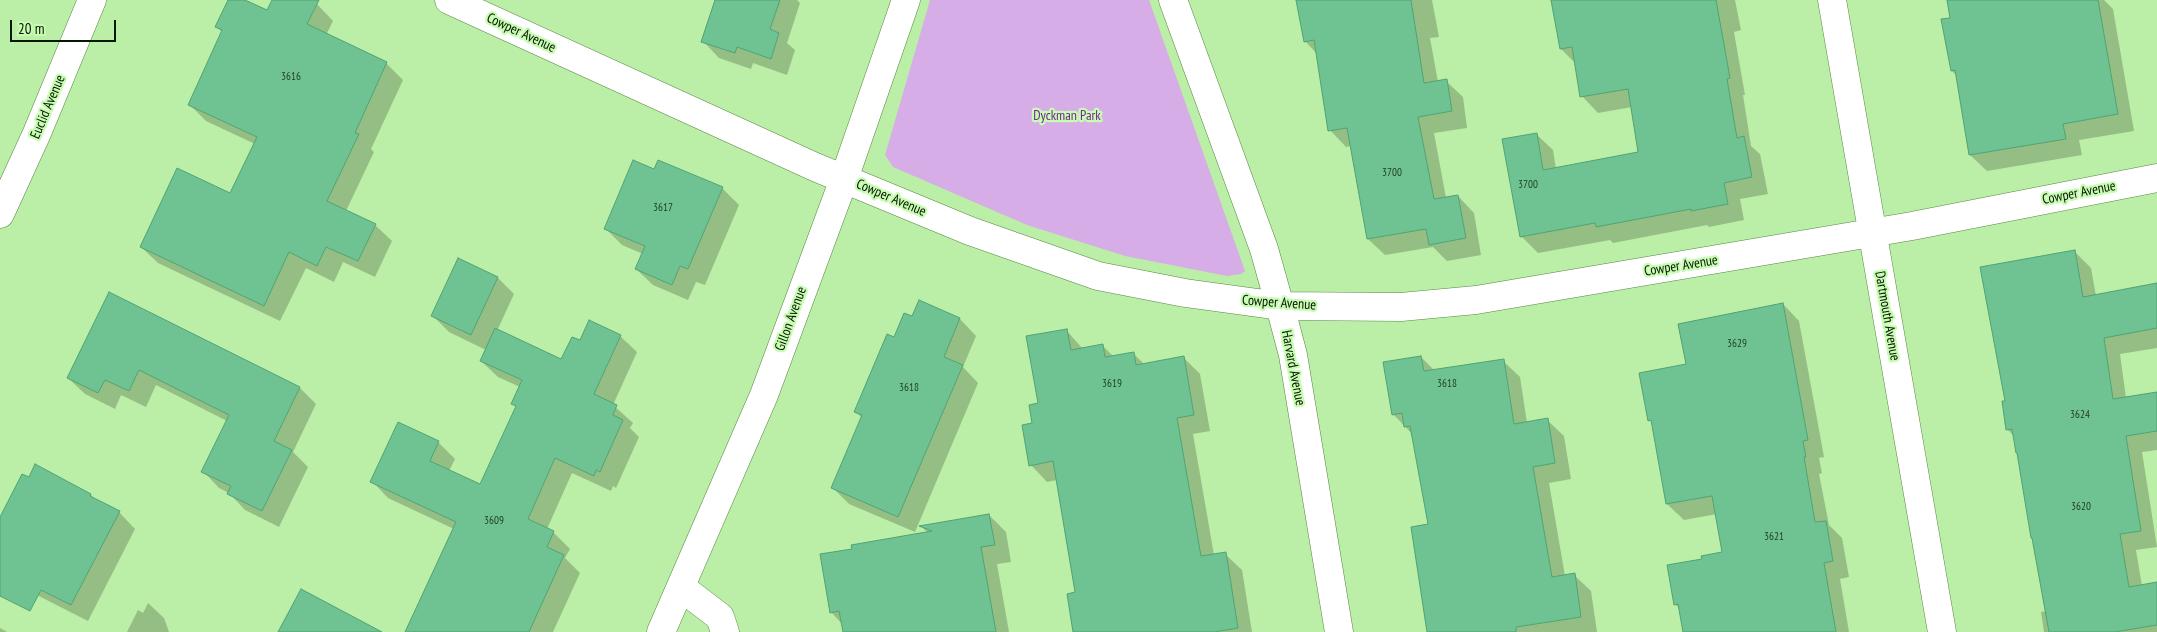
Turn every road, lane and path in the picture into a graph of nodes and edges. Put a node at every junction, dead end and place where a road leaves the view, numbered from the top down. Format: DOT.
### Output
graph roads {
  1 [pos="92,0"];
  2 [pos="449,0"];
  3 [pos="906,0"];
  4 [pos="1173,0"];
  5 [pos="1832,0"];
  6 [pos="2157,178"];
  7 [pos="844,179"];
  8 [pos="0,214"];
  9 [pos="1873,233"];
  10 [pos="1280,306"];
  11 [pos="682,588"];
  12 [pos="661,632"];
  13 [pos="726,632"];
  14 [pos="1339,632"];
  15 [pos="1942,632"];
  1 -- 8 [label="street, Euclid Avenue"];
  2 -- 7 [label="street, Cowper Avenue"];
  3 -- 7 [label="street, Gillon Avenue"];
  4 -- 10 [label="street, Harvard Avenue"];
  5 -- 9 [label="street, Dartmouth Avenue"];
  6 -- 9 [label="street, Cowper Avenue"];
  7 -- 10 [label="street, Cowper Avenue"];
  7 -- 11 [label="street, Gillon Avenue"];
  9 -- 10 [label="street, Cowper Avenue"];
  9 -- 15 [label="street, Dartmouth Avenue"];
  10 -- 14 [label="street, Harvard Avenue"];
  11 -- 12 [label="street, Gillon Avenue"];
  11 -- 13 [label="street"];
}
